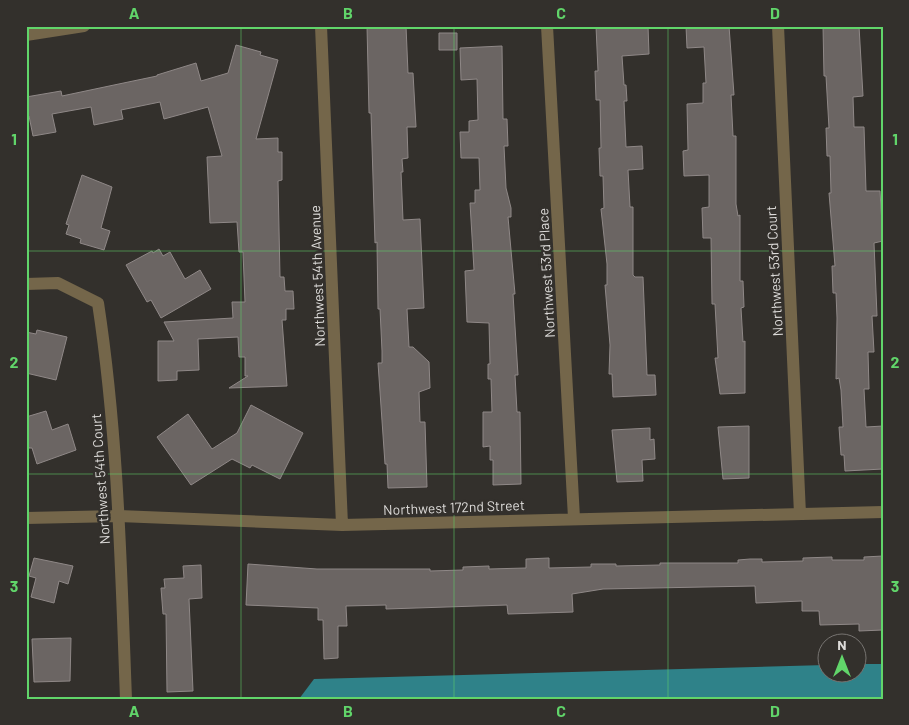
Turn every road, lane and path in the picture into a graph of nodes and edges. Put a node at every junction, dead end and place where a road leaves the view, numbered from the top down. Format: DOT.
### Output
graph roads {
  1 [pos="84,26"];
  2 [pos="321,26"];
  3 [pos="547,26"];
  4 [pos="778,26"];
  5 [pos="26,35"];
  6 [pos="26,284"];
  7 [pos="883,512"];
  8 [pos="800,514"];
  9 [pos="119,516"];
  10 [pos="26,518"];
  11 [pos="574,518"];
  12 [pos="342,525"];
  13 [pos="126,699"];
  1 -- 5 [label="street"];
  2 -- 12 [label="street, Northwest 54th Avenue"];
  3 -- 11 [label="street, Northwest 53rd Place"];
  4 -- 8 [label="street, Northwest 53rd Court"];
  6 -- 9 [label="street, Northwest 54th Court"];
  7 -- 8 [label="street, Northwest 172nd Street"];
  8 -- 11 [label="street, Northwest 172nd Street"];
  9 -- 10 [label="street, Northwest 172nd Street"];
  9 -- 12 [label="street, Northwest 172nd Street"];
  9 -- 13 [label="street, Northwest 54th Court"];
  11 -- 12 [label="street, Northwest 172nd Street"];
}
